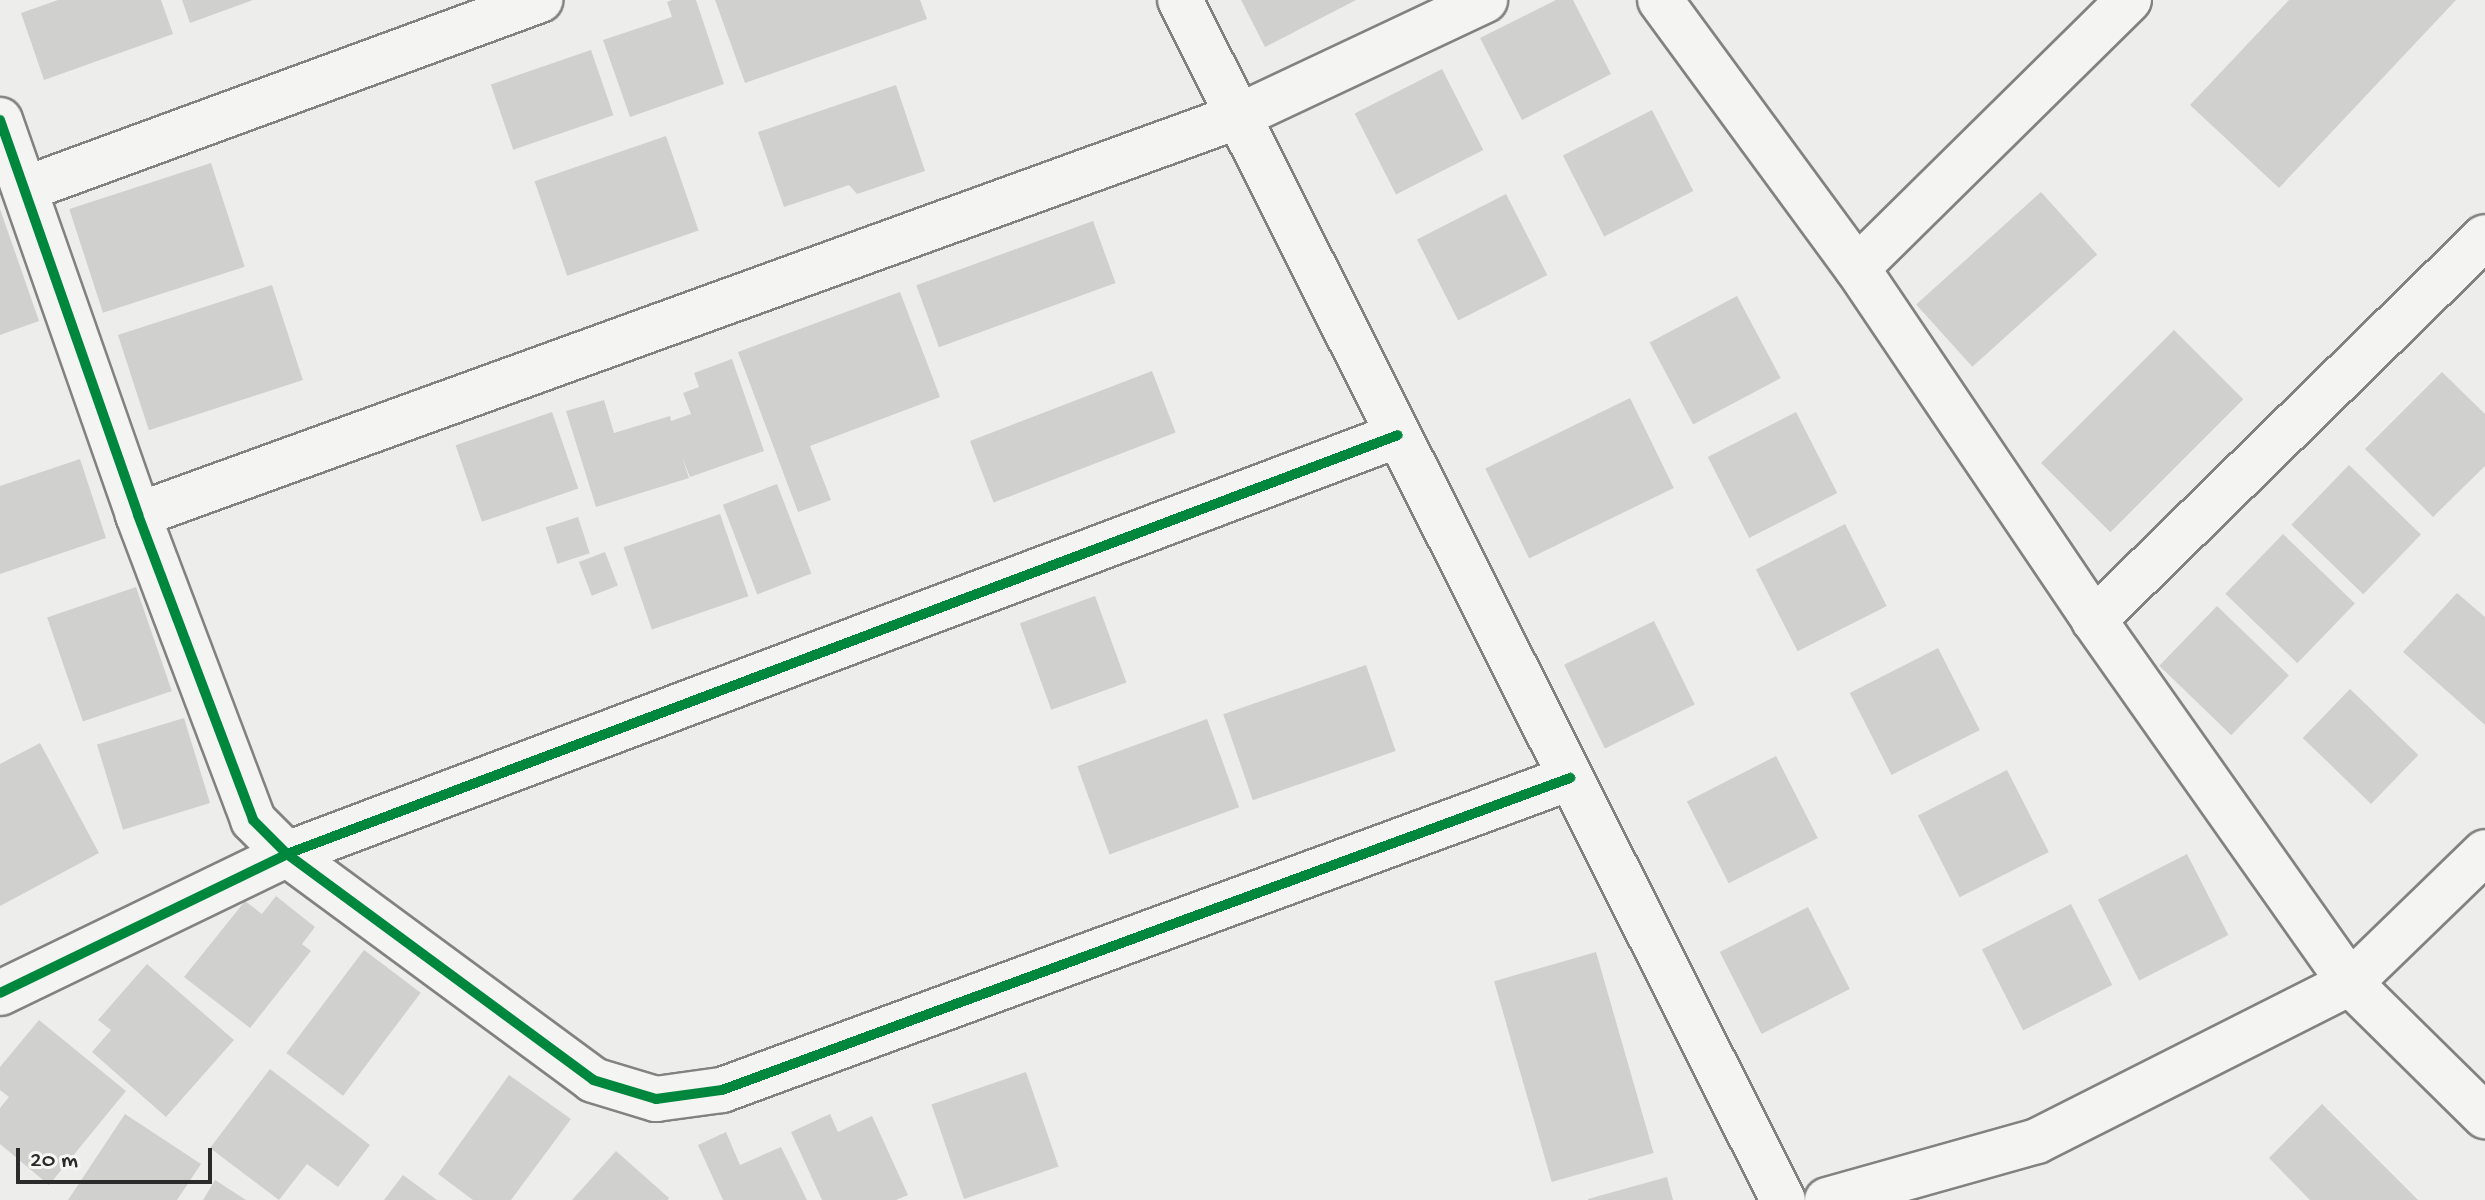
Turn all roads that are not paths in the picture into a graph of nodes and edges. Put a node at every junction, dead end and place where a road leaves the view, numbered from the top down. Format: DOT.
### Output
graph roads {
  1 [pos="540,0"];
  2 [pos="1180,0"];
  3 [pos="1485,0"];
  4 [pos="1660,0"];
  5 [pos="2129,0"];
  6 [pos="1239,116"];
  7 [pos="0,120"];
  8 [pos="25,189"];
  9 [pos="2485,237"];
  10 [pos="1857,268"];
  11 [pos="1398,435"];
  12 [pos="138,515"];
  13 [pos="2094,620"];
  14 [pos="1570,778"];
  15 [pos="2485,852"];
  16 [pos="287,854"];
  17 [pos="2350,983"];
  18 [pos="0,993"];
  19 [pos="2485,1116"];
  20 [pos="1783,1200"];
  21 [pos="1827,1200"];
  1 -- 8 [label="street"];
  2 -- 6 [label="street"];
  3 -- 6 [label="street"];
  4 -- 10 [label="street"];
  5 -- 10 [label="street"];
  6 -- 11 [label="street"];
  6 -- 12 [label="street"];
  7 -- 8 [label="street"];
  8 -- 12 [label="street"];
  9 -- 13 [label="street"];
  10 -- 13 [label="street"];
  11 -- 14 [label="street"];
  11 -- 16 [label="street"];
  12 -- 16 [label="street"];
  13 -- 17 [label="street"];
  14 -- 16 [label="street"];
  14 -- 20 [label="street"];
  15 -- 17 [label="street"];
  16 -- 18 [label="street"];
  17 -- 19 [label="street"];
  17 -- 21 [label="street"];
}
